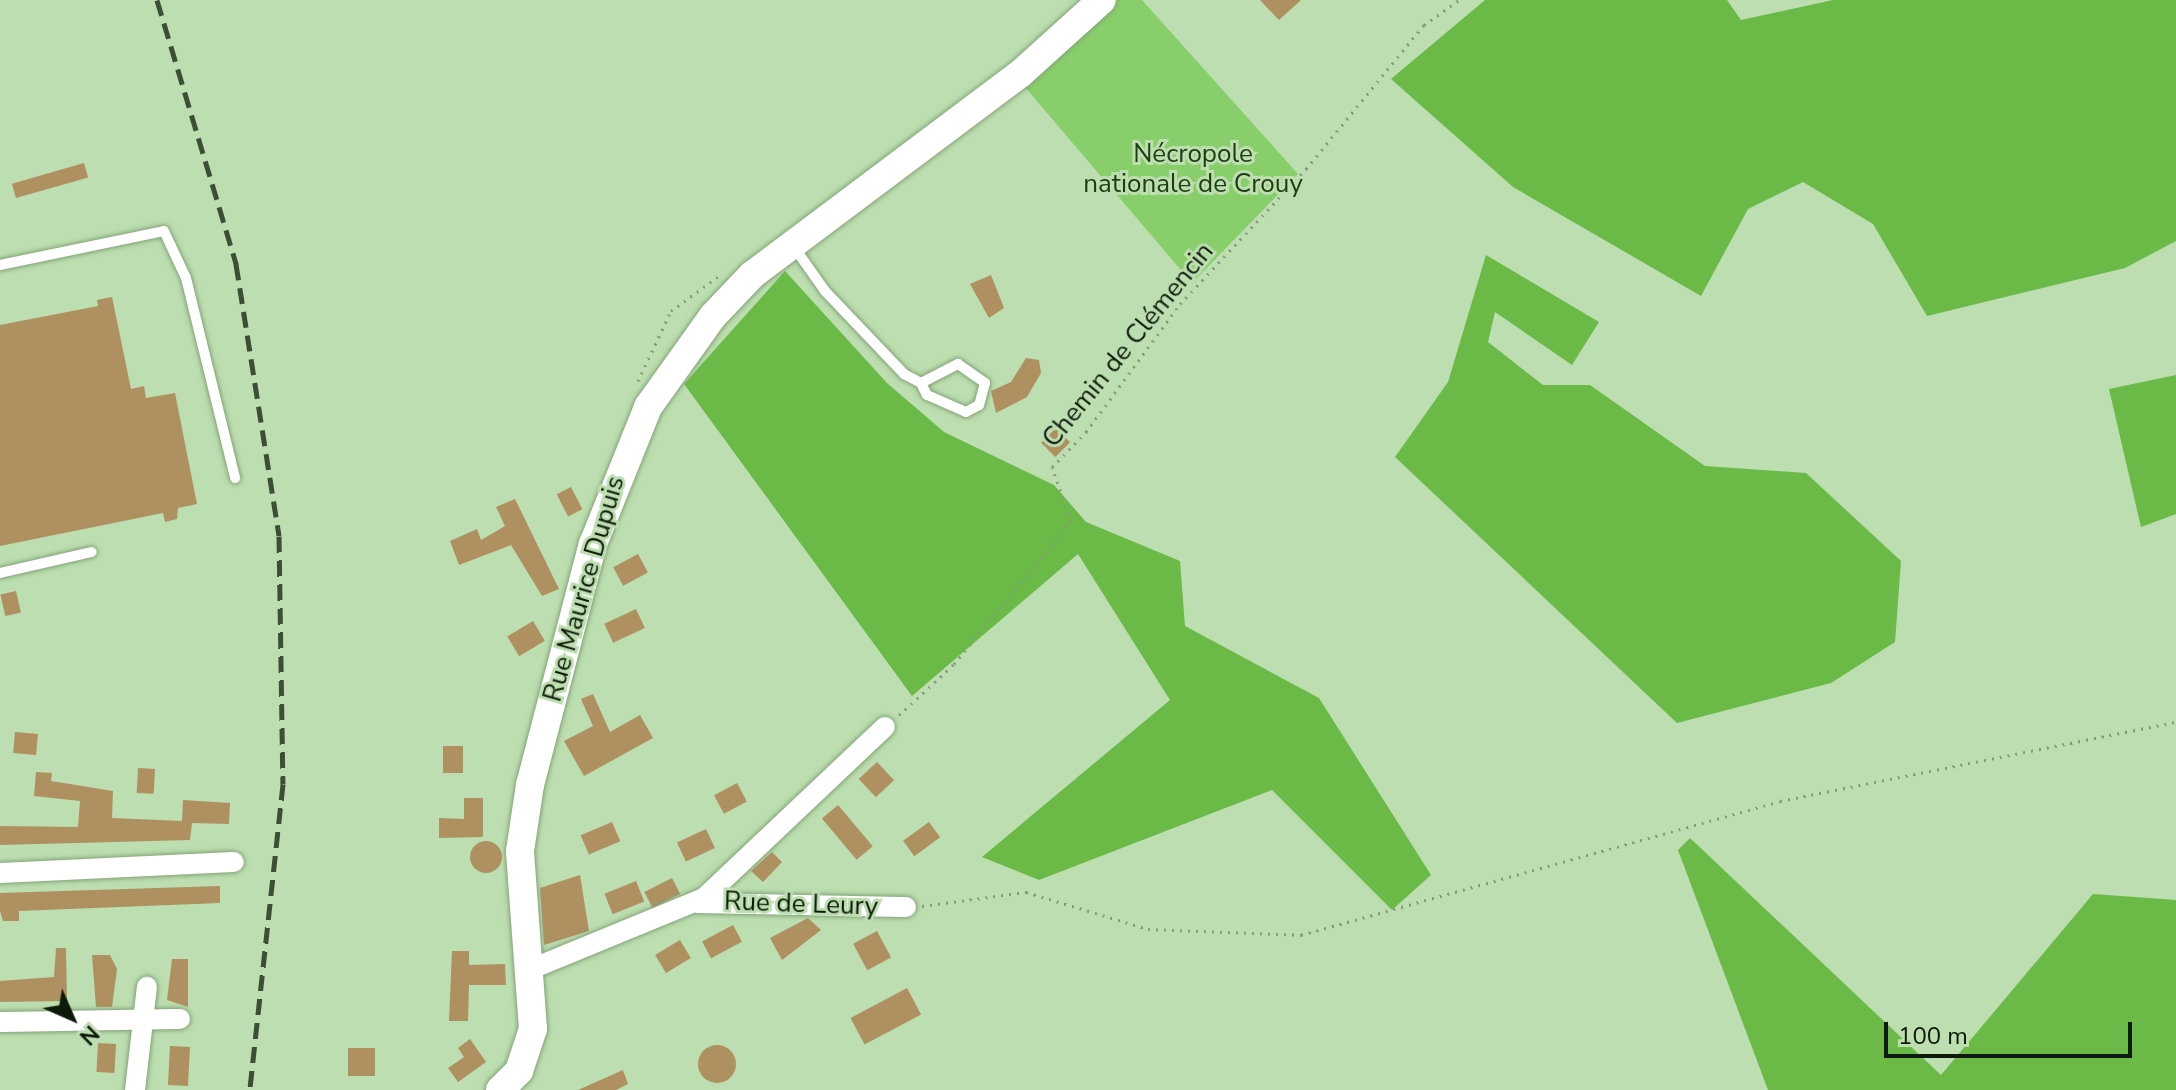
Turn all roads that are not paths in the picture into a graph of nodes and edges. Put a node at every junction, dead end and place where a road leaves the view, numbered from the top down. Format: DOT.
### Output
graph roads {
  1 [pos="1102,0"];
  2 [pos="791,242"];
  3 [pos="0,265"];
  4 [pos="921,383"];
  5 [pos="235,478"];
  6 [pos="92,552"];
  7 [pos="0,573"];
  8 [pos="885,727"];
  9 [pos="234,862"];
  10 [pos="0,873"];
  11 [pos="697,903"];
  12 [pos="906,907"];
  13 [pos="529,970"];
  14 [pos="147,987"];
  15 [pos="180,1019"];
  16 [pos="138,1020"];
  17 [pos="0,1022"];
  18 [pos="505,1089"];
  19 [pos="135,1090"];
  1 -- 2 [label="main road, Rue Maurice Dupuis"];
  2 -- 4 [label="lane"];
  2 -- 13 [label="main road, Rue Maurice Dupuis"];
  3 -- 5 [label="lane"];
  4 -- 4 [label="lane"];
  6 -- 7 [label="lane"];
  8 -- 11 [label="street"];
  9 -- 10 [label="street"];
  11 -- 12 [label="street, Rue de Leury"];
  11 -- 13 [label="street"];
  13 -- 18 [label="main road, Rue Maurice Dupuis"];
  14 -- 16 [label="street"];
  15 -- 16 [label="street"];
  16 -- 17 [label="street"];
  16 -- 19 [label="street"];
}
